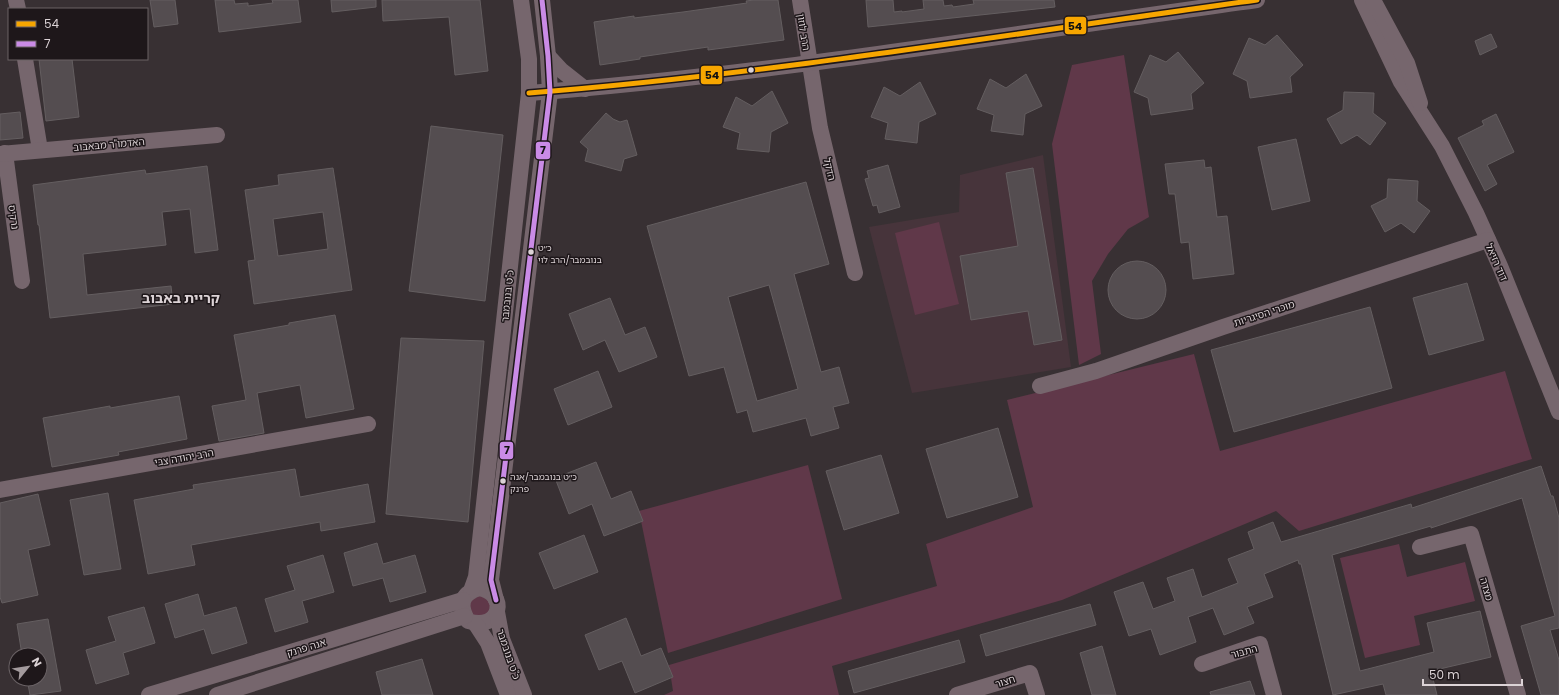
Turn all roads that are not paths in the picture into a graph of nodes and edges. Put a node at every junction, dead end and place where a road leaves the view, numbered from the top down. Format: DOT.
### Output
graph roads {
  1 [pos="521,0"];
  2 [pos="542,0"];
  3 [pos="800,0"];
  4 [pos="1257,0"];
  5 [pos="1362,0"];
  6 [pos="1373,0"];
  7 [pos="548,56"];
  8 [pos="26,60"];
  9 [pos="809,64"];
  10 [pos="585,89"];
  11 [pos="550,92"];
  12 [pos="529,93"];
  13 [pos="1424,118"];
  14 [pos="217,135"];
  15 [pos="40,150"];
  16 [pos="2,153"];
  17 [pos="1488,240"];
  18 [pos="854,273"];
  19 [pos="22,281"];
  20 [pos="1040,386"];
  21 [pos="1559,409"];
  22 [pos="368,424"];
  23 [pos="0,490"];
  24 [pos="1420,547"];
  25 [pos="467,595"];
  26 [pos="496,606"];
  27 [pos="470,620"];
  28 [pos="1202,664"];
  29 [pos="149,695"];
  30 [pos="217,695"];
  31 [pos="508,695"];
  32 [pos="524,695"];
  33 [pos="957,695"];
  34 [pos="1037,695"];
  35 [pos="1274,695"];
  36 [pos="1518,695"];
  1 -- 12 [label="street, כ\"ט בנובמבר"];
  2 -- 7 [label="street, כ\"ט בנובמבר"];
  3 -- 9 [label="street, הרב לוזון"];
  4 -- 9 [label="street"];
  5 -- 13 [label="street, דוד רזיאל"];
  6 -- 13 [label="street, דוד רזיאל"];
  7 -- 10 [label="street"];
  7 -- 11 [label="street, כ\"ט בנובמבר"];
  8 -- 15 [label="street"];
  9 -- 10 [label="street"];
  9 -- 18 [label="street, הדקל"];
  10 -- 11 [label="street"];
  11 -- 12 [label="street"];
  11 -- 26 [label="street, כ\"ט בנובמבר"];
  12 -- 25 [label="street, כ\"ט בנובמבר"];
  13 -- 17 [label="street, דוד רזיאל"];
  14 -- 15 [label="street, האדמו\"ר מבאבוב"];
  15 -- 16 [label="street, האדמו\"ר מבאבוב"];
  16 -- 19 [label="street, נרקיס"];
  17 -- 20 [label="street, מוכרי הסיגריות"];
  17 -- 21 [label="street, דוד רזיאל"];
  22 -- 23 [label="street, הרב יהודה צבי"];
  24 -- 36 [label="street, מצדה"];
  25 -- 26 [label="street"];
  25 -- 27 [label="street"];
  25 -- 29 [label="street, אנה פרנק"];
  26 -- 27 [label="street"];
  26 -- 32 [label="street, כ\"ט בנובמבר"];
  27 -- 30 [label="street, אנה פרנק"];
  27 -- 31 [label="street, כ\"ט בנובמבר"];
  28 -- 35 [label="street, התבור"];
  33 -- 34 [label="street, חצור"];
}
